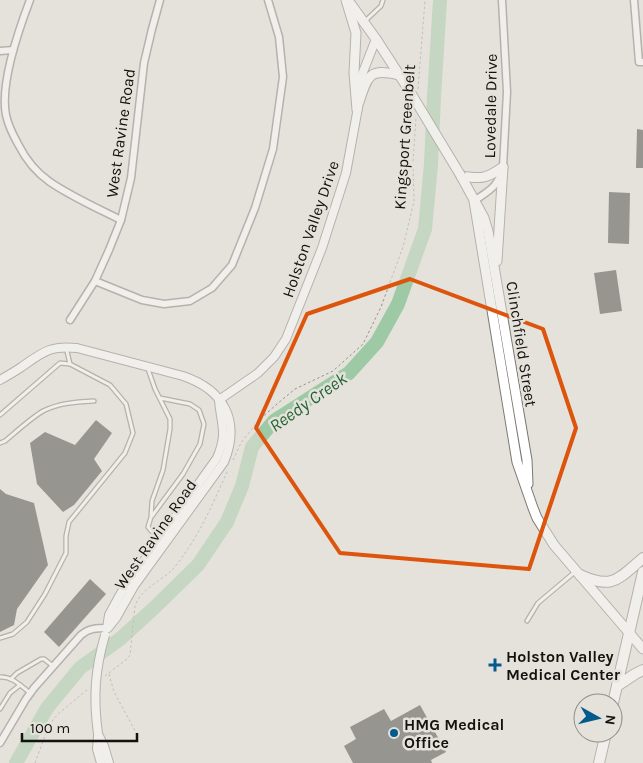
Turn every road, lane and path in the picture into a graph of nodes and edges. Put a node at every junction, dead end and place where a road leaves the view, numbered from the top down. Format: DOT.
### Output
graph roads {
  1 [pos="30,0"];
  2 [pos="160,0"];
  3 [pos="268,0"];
  4 [pos="347,0"];
  5 [pos="383,0"];
  6 [pos="424,0"];
  7 [pos="502,0"];
  8 [pos="634,0"];
  9 [pos="364,22"];
  10 [pos="376,39"];
  11 [pos="13,50"];
  12 [pos="0,51"];
  13 [pos="643,62"];
  14 [pos="399,75"];
  15 [pos="418,95"];
  16 [pos="358,106"];
  17 [pos="416,114"];
  18 [pos="503,167"];
  19 [pos="461,176"];
  20 [pos="474,201"];
  21 [pos="120,220"];
  22 [pos="496,277"];
  23 [pos="95,281"];
  24 [pos="70,320"];
  25 [pos="66,347"];
  26 [pos="70,364"];
  27 [pos="147,366"];
  28 [pos="0,380"];
  29 [pos="159,398"];
  30 [pos="219,400"];
  31 [pos="94,401"];
  32 [pos="0,415"];
  33 [pos="0,443"];
  34 [pos="233,460"];
  35 [pos="229,469"];
  36 [pos="529,495"];
  37 [pos="151,517"];
  38 [pos="163,540"];
  39 [pos="643,558"];
  40 [pos="578,572"];
  41 [pos="643,572"];
  42 [pos="527,621"];
  43 [pos="106,631"];
  44 [pos="629,633"];
  45 [pos="0,638"];
  46 [pos="643,650"];
  47 [pos="53,667"];
  48 [pos="643,670"];
  49 [pos="109,673"];
  50 [pos="0,677"];
  51 [pos="102,678"];
  52 [pos="11,679"];
  53 [pos="20,685"];
  54 [pos="617,686"];
  55 [pos="88,689"];
  56 [pos="30,693"];
  57 [pos="615,693"];
  58 [pos="0,709"];
  59 [pos="98,734"];
  60 [pos="138,736"];
  61 [pos="604,743"];
  62 [pos="0,744"];
  63 [pos="35,763"];
  64 [pos="101,763"];
  65 [pos="109,763"];
  66 [pos="599,763"];
  1 -- 11 [label="street"];
  2 -- 21 [label="street, West Ravine Road"];
  3 -- 23 [label="street"];
  4 -- 9 [label="main road, Clinchfield Street"];
  4 -- 16 [label="main road"];
  5 -- 9 [label="lane"];
  6 -- 15 [label="path, Kingsport Greenbelt"];
  7 -- 18 [label="street, Lovedale Drive"];
  8 -- 13 [label="street"];
  9 -- 10 [label="main road, Clinchfield Street"];
  10 -- 14 [label="main road, Clinchfield Street"];
  10 -- 16 [label="street, Holston Valley Drive"];
  11 -- 12 [label="street"];
  11 -- 21 [label="street"];
  14 -- 16 [label="main road"];
  14 -- 19 [label="main road, Clinchfield Street, bridge"];
  16 -- 30 [label="street, Holston Valley Drive"];
  17 -- 34 [label="path, Kingsport Greenbelt"];
  18 -- 19 [label="main road"];
  18 -- 20 [label="street, Lovedale Drive"];
  18 -- 22 [label="main road"];
  19 -- 20 [label="main road, Clinchfield Street"];
  20 -- 22 [label="main road, Clinchfield Street"];
  20 -- 36 [label="main road, Clinchfield Street"];
  21 -- 23 [label="street, West Ravine Road"];
  22 -- 36 [label="main road, Clinchfield Street"];
  23 -- 24 [label="street, West Ravine Road"];
  25 -- 26 [label="lane"];
  25 -- 27 [label="street, West Ravine Road"];
  25 -- 28 [label="street, West Ravine Road"];
  26 -- 32 [label="lane"];
  26 -- 45 [label="lane"];
  27 -- 29 [label="lane"];
  27 -- 30 [label="street, West Ravine Road"];
  29 -- 37 [label="lane"];
  29 -- 37 [label="lane"];
  30 -- 38 [label="street, West Ravine Road"];
  31 -- 33 [label="lane"];
  35 -- 49 [label="path"];
  36 -- 40 [label="main road, Clinchfield Street"];
  37 -- 38 [label="lane"];
  38 -- 43 [label="street, West Ravine Road"];
  39 -- 40 [label="highway"];
  40 -- 42 [label="lane"];
  40 -- 44 [label="main road, Clinchfield Street"];
  41 -- 44 [label="highway"];
  43 -- 47 [label="street"];
  43 -- 59 [label="street, West Ravine Road, bridge"];
  44 -- 46 [label="main road, Clinchfield Street"];
  44 -- 54 [label="highway"];
  47 -- 52 [label="lane"];
  47 -- 56 [label="street"];
  48 -- 54 [label="highway"];
  49 -- 51 [label="path"];
  49 -- 60 [label="path"];
  50 -- 52 [label="lane"];
  52 -- 53 [label="lane"];
  53 -- 56 [label="lane"];
  53 -- 58 [label="lane"];
  54 -- 57 [label="highway"];
  55 -- 63 [label="path"];
  56 -- 62 [label="street"];
  59 -- 64 [label="street, West Ravine Road"];
  59 -- 65 [label="street, West Ravine Road"];
  61 -- 66 [label="highway"];
}
